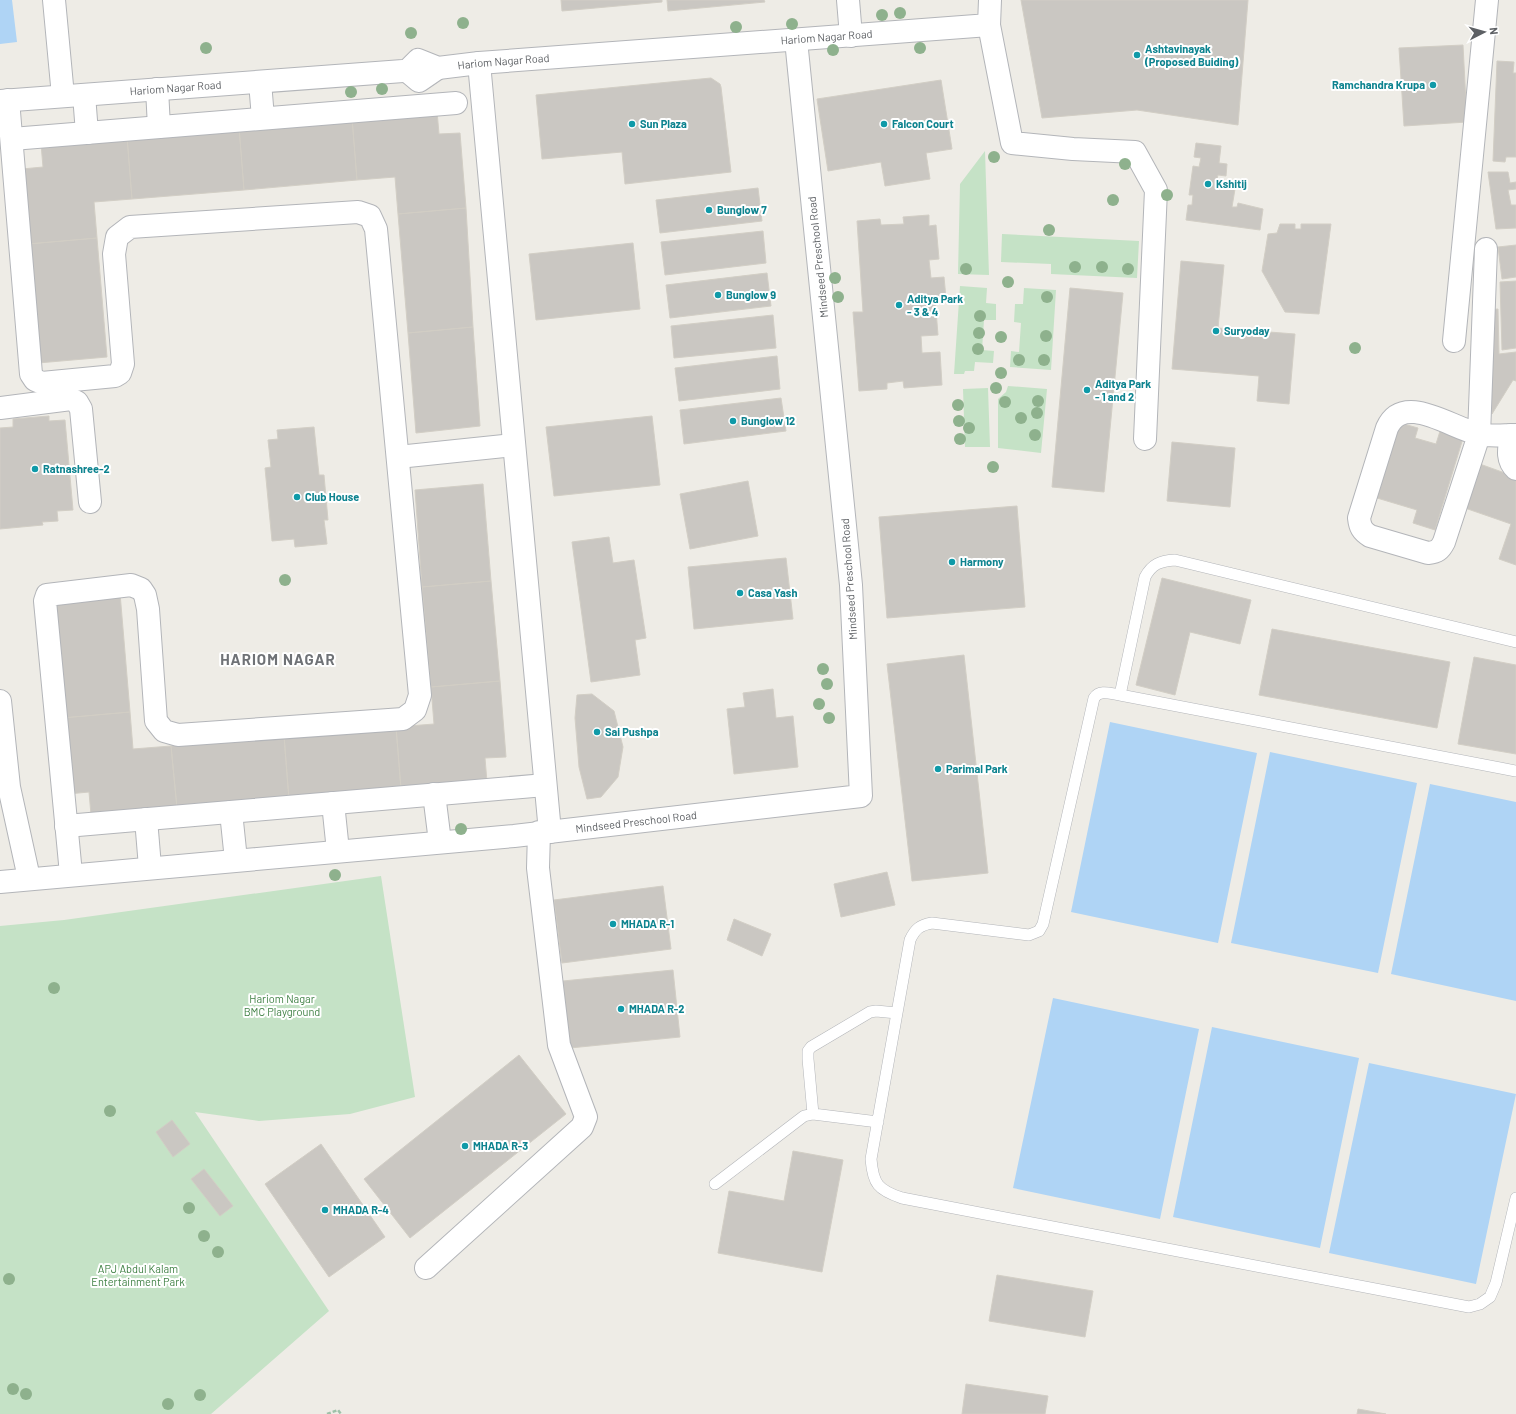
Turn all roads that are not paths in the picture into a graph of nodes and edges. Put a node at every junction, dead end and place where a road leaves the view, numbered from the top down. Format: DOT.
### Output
graph roads {
  1 [pos="54,0"];
  2 [pos="848,0"];
  3 [pos="990,0"];
  4 [pos="1487,0"];
  5 [pos="989,25"];
  6 [pos="851,36"];
  7 [pos="796,40"];
  8 [pos="479,64"];
  9 [pos="405,71"];
  10 [pos="260,82"];
  11 [pos="157,89"];
  12 [pos="74,95"];
  13 [pos="4,101"];
  14 [pos="456,103"];
  15 [pos="405,107"];
  16 [pos="263,118"];
  17 [pos="159,127"];
  18 [pos="87,133"];
  19 [pos="12,139"];
  20 [pos="1486,249"];
  21 [pos="1454,341"];
  22 [pos="0,408"];
  23 [pos="1479,434"];
  24 [pos="1514,435"];
  25 [pos="1145,439"];
  26 [pos="514,445"];
  27 [pos="398,457"];
  28 [pos="1516,469"];
  29 [pos="90,502"];
  30 [pos="1516,642"];
  31 [pos="1120,695"];
  32 [pos="0,701"];
  33 [pos="2,731"];
  34 [pos="1516,771"];
  35 [pos="545,785"];
  36 [pos="434,794"];
  37 [pos="333,803"];
  38 [pos="231,812"];
  39 [pos="146,819"];
  40 [pos="66,826"];
  41 [pos="544,832"];
  42 [pos="440,842"];
  43 [pos="338,851"];
  44 [pos="236,860"];
  45 [pos="150,867"];
  46 [pos="71,874"];
  47 [pos="29,878"];
  48 [pos="0,882"];
  49 [pos="897,1013"];
  50 [pos="813,1114"];
  51 [pos="878,1122"];
  52 [pos="715,1184"];
  53 [pos="1516,1198"];
  54 [pos="426,1268"];
  1 -- 12 [label="street"];
  2 -- 6 [label="street"];
  3 -- 5 [label="street"];
  4 -- 21 [label="street"];
  5 -- 6 [label="street, Hariom Nagar Road"];
  5 -- 25 [label="street"];
  6 -- 7 [label="street, Hariom Nagar Road"];
  7 -- 8 [label="street, Hariom Nagar Road"];
  7 -- 41 [label="street, Mindseed Preschool Road"];
  8 -- 9 [label="street, Hariom Nagar Road"];
  8 -- 26 [label="street"];
  9 -- 10 [label="street, Hariom Nagar Road"];
  9 -- 15 [label="street"];
  10 -- 11 [label="street, Hariom Nagar Road"];
  10 -- 16 [label="street"];
  11 -- 12 [label="street, Hariom Nagar Road"];
  11 -- 17 [label="street"];
  12 -- 13 [label="street, Hariom Nagar Road"];
  12 -- 18 [label="street"];
  13 -- 19 [label="street"];
  14 -- 15 [label="street"];
  15 -- 16 [label="street"];
  16 -- 17 [label="street"];
  17 -- 18 [label="street"];
  18 -- 19 [label="street"];
  19 -- 27 [label="street"];
  20 -- 23 [label="street"];
  22 -- 29 [label="street"];
  23 -- 23 [label="street"];
  23 -- 24 [label="street"];
  24 -- 28 [label="street"];
  26 -- 27 [label="street"];
  26 -- 35 [label="street"];
  27 -- 40 [label="street"];
  30 -- 31 [label="lane"];
  31 -- 34 [label="lane"];
  31 -- 49 [label="lane"];
  32 -- 33 [label="street"];
  33 -- 47 [label="street"];
  35 -- 36 [label="street"];
  35 -- 41 [label="street"];
  36 -- 37 [label="street"];
  36 -- 42 [label="street"];
  37 -- 38 [label="street"];
  37 -- 43 [label="street"];
  38 -- 39 [label="street"];
  38 -- 44 [label="street"];
  39 -- 40 [label="street"];
  39 -- 45 [label="street"];
  40 -- 46 [label="street"];
  41 -- 42 [label="street"];
  41 -- 54 [label="street"];
  42 -- 43 [label="street"];
  43 -- 44 [label="street"];
  44 -- 45 [label="street"];
  45 -- 46 [label="street"];
  46 -- 47 [label="street"];
  47 -- 48 [label="street"];
  49 -- 50 [label="lane"];
  49 -- 51 [label="lane"];
  50 -- 51 [label="lane"];
  50 -- 52 [label="lane"];
  51 -- 53 [label="lane"];
}
